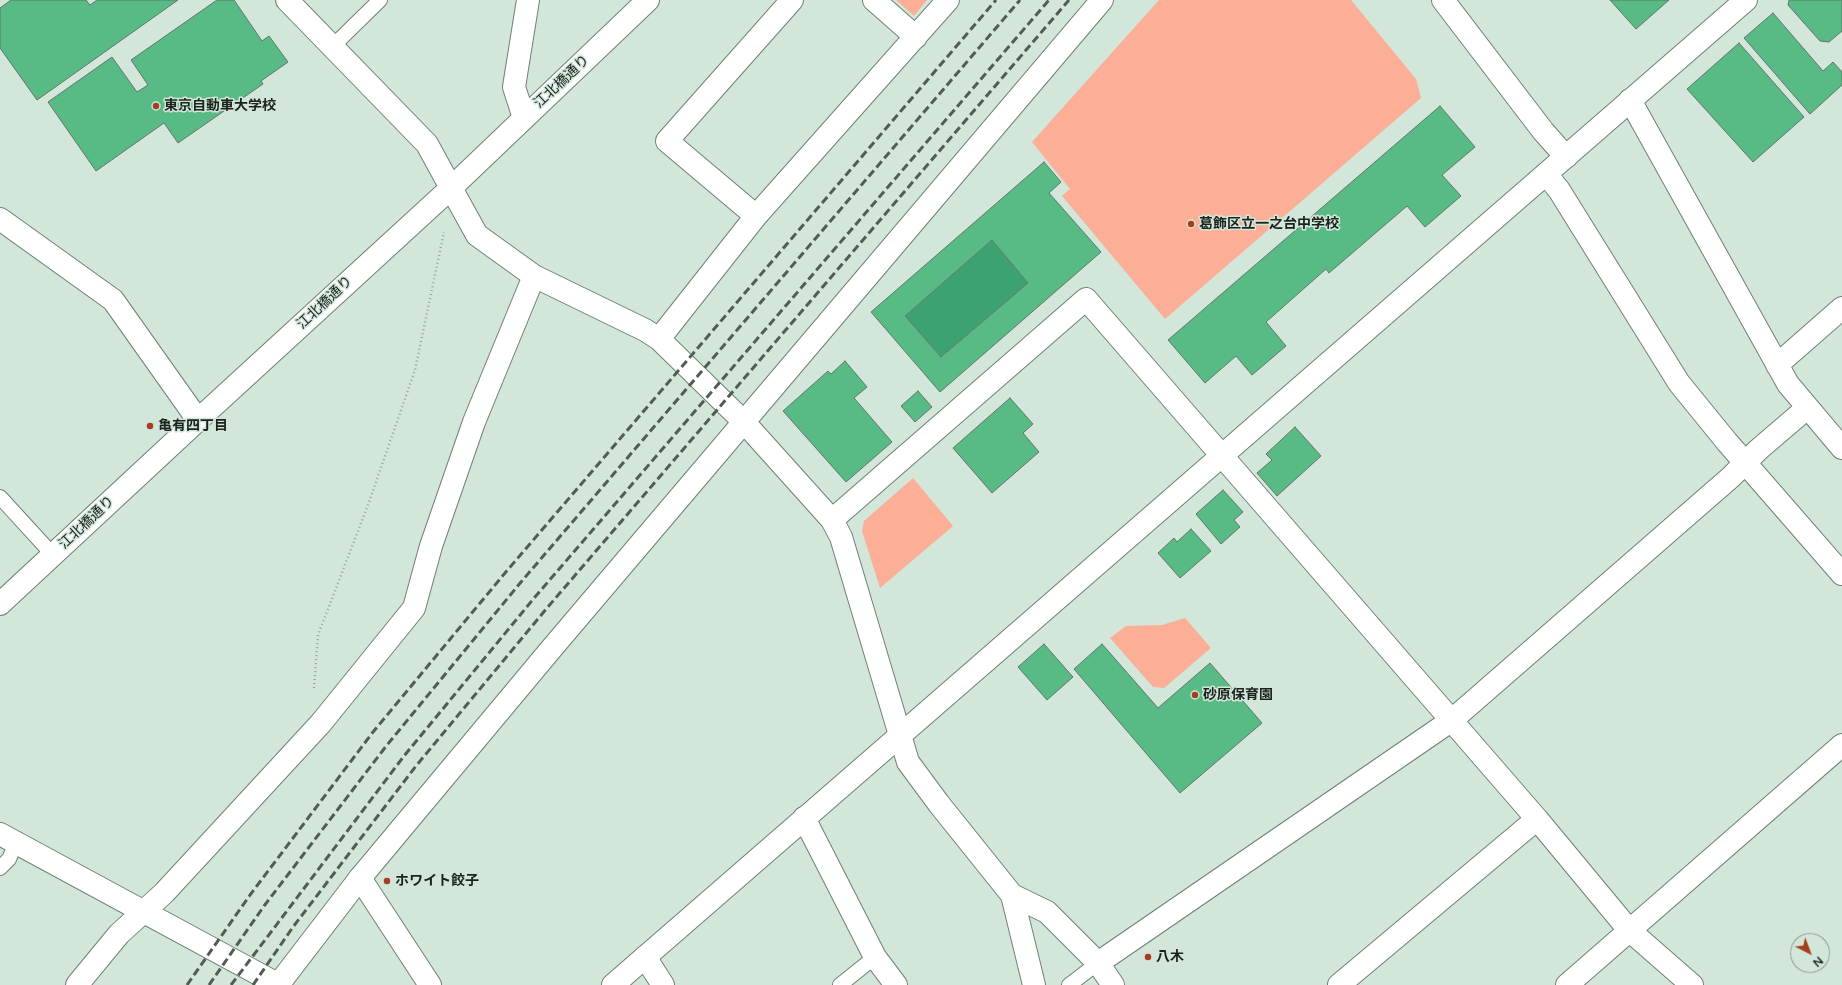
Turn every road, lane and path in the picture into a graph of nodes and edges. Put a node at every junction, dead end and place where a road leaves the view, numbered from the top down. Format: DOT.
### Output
graph roads {
  1 [pos="287,0"];
  2 [pos="380,0"];
  3 [pos="528,0"];
  4 [pos="648,0"];
  5 [pos="792,0"];
  6 [pos="874,0"];
  7 [pos="948,0"];
  8 [pos="1102,0"];
  9 [pos="1443,0"];
  10 [pos="1746,0"];
  11 [pos="916,37"];
  12 [pos="332,47"];
  13 [pos="1630,100"];
  14 [pos="524,118"];
  15 [pos="1566,157"];
  16 [pos="1546,174"];
  17 [pos="451,188"];
  18 [pos="463,212"];
  19 [pos="756,216"];
  20 [pos="0,219"];
  21 [pos="534,276"];
  22 [pos="1842,308"];
  23 [pos="659,339"];
  24 [pos="1777,365"];
  25 [pos="1807,408"];
  26 [pos="198,420"];
  27 [pos="743,421"];
  28 [pos="1842,448"];
  29 [pos="1221,455"];
  30 [pos="1745,464"];
  31 [pos="0,497"];
  32 [pos="832,520"];
  33 [pos="53,555"];
  34 [pos="1842,574"];
  35 [pos="0,604"];
  36 [pos="1452,720"];
  37 [pos="321,723"];
  38 [pos="900,736"];
  39 [pos="1842,745"];
  40 [pos="804,818"];
  41 [pos="1537,819"];
  42 [pos="8,838"];
  43 [pos="0,868"];
  44 [pos="360,878"];
  45 [pos="1012,895"];
  46 [pos="144,911"];
  47 [pos="1630,930"];
  48 [pos="645,957"];
  49 [pos="875,957"];
  50 [pos="1098,962"];
  51 [pos="78,985"];
  52 [pos="278,985"];
  53 [pos="430,985"];
  54 [pos="613,985"];
  55 [pos="663,985"];
  56 [pos="840,985"];
  57 [pos="896,985"];
  58 [pos="1034,985"];
  59 [pos="1069,985"];
  60 [pos="1113,985"];
  61 [pos="1338,985"];
  62 [pos="1567,985"];
  63 [pos="1692,985"];
  1 -- 12 [label="street"];
  2 -- 12 [label="lane"];
  3 -- 14 [label="street"];
  4 -- 14 [label="street, 江北橋通り"];
  5 -- 19 [label="street"];
  6 -- 11 [label="street"];
  7 -- 11 [label="street"];
  8 -- 27 [label="street"];
  9 -- 15 [label="street"];
  10 -- 13 [label="street"];
  11 -- 19 [label="street"];
  12 -- 17 [label="street"];
  13 -- 15 [label="street"];
  13 -- 24 [label="street"];
  14 -- 17 [label="street, 江北橋通り"];
  15 -- 16 [label="street"];
  16 -- 29 [label="street"];
  16 -- 30 [label="street"];
  17 -- 18 [label="street"];
  17 -- 26 [label="street, 江北橋通り"];
  18 -- 21 [label="street"];
  18 -- 37 [label="path"];
  19 -- 23 [label="street"];
  20 -- 26 [label="street"];
  21 -- 23 [label="street"];
  21 -- 37 [label="street"];
  22 -- 24 [label="street"];
  23 -- 27 [label="street"];
  24 -- 25 [label="street"];
  25 -- 28 [label="street"];
  25 -- 30 [label="street"];
  26 -- 33 [label="street, 江北橋通り"];
  27 -- 32 [label="street"];
  27 -- 44 [label="street"];
  29 -- 32 [label="street"];
  29 -- 36 [label="street"];
  29 -- 38 [label="street"];
  30 -- 34 [label="street"];
  30 -- 36 [label="street"];
  31 -- 33 [label="lane"];
  32 -- 38 [label="street"];
  33 -- 35 [label="street, 江北橋通り"];
  36 -- 41 [label="street"];
  36 -- 50 [label="street"];
  37 -- 46 [label="street"];
  38 -- 40 [label="street"];
  38 -- 45 [label="street"];
  39 -- 47 [label="street"];
  40 -- 48 [label="street"];
  40 -- 49 [label="street"];
  41 -- 47 [label="street"];
  41 -- 61 [label="street"];
  42 -- 43 [label="lane"];
  42 -- 46 [label="street"];
  44 -- 52 [label="street"];
  44 -- 53 [label="street"];
  45 -- 50 [label="street"];
  45 -- 58 [label="street"];
  46 -- 51 [label="street"];
  46 -- 52 [label="street"];
  47 -- 62 [label="street"];
  47 -- 63 [label="street"];
  48 -- 54 [label="street"];
  48 -- 55 [label="street"];
  49 -- 56 [label="lane"];
  49 -- 57 [label="street"];
  50 -- 59 [label="lane"];
  50 -- 60 [label="street"];
}
